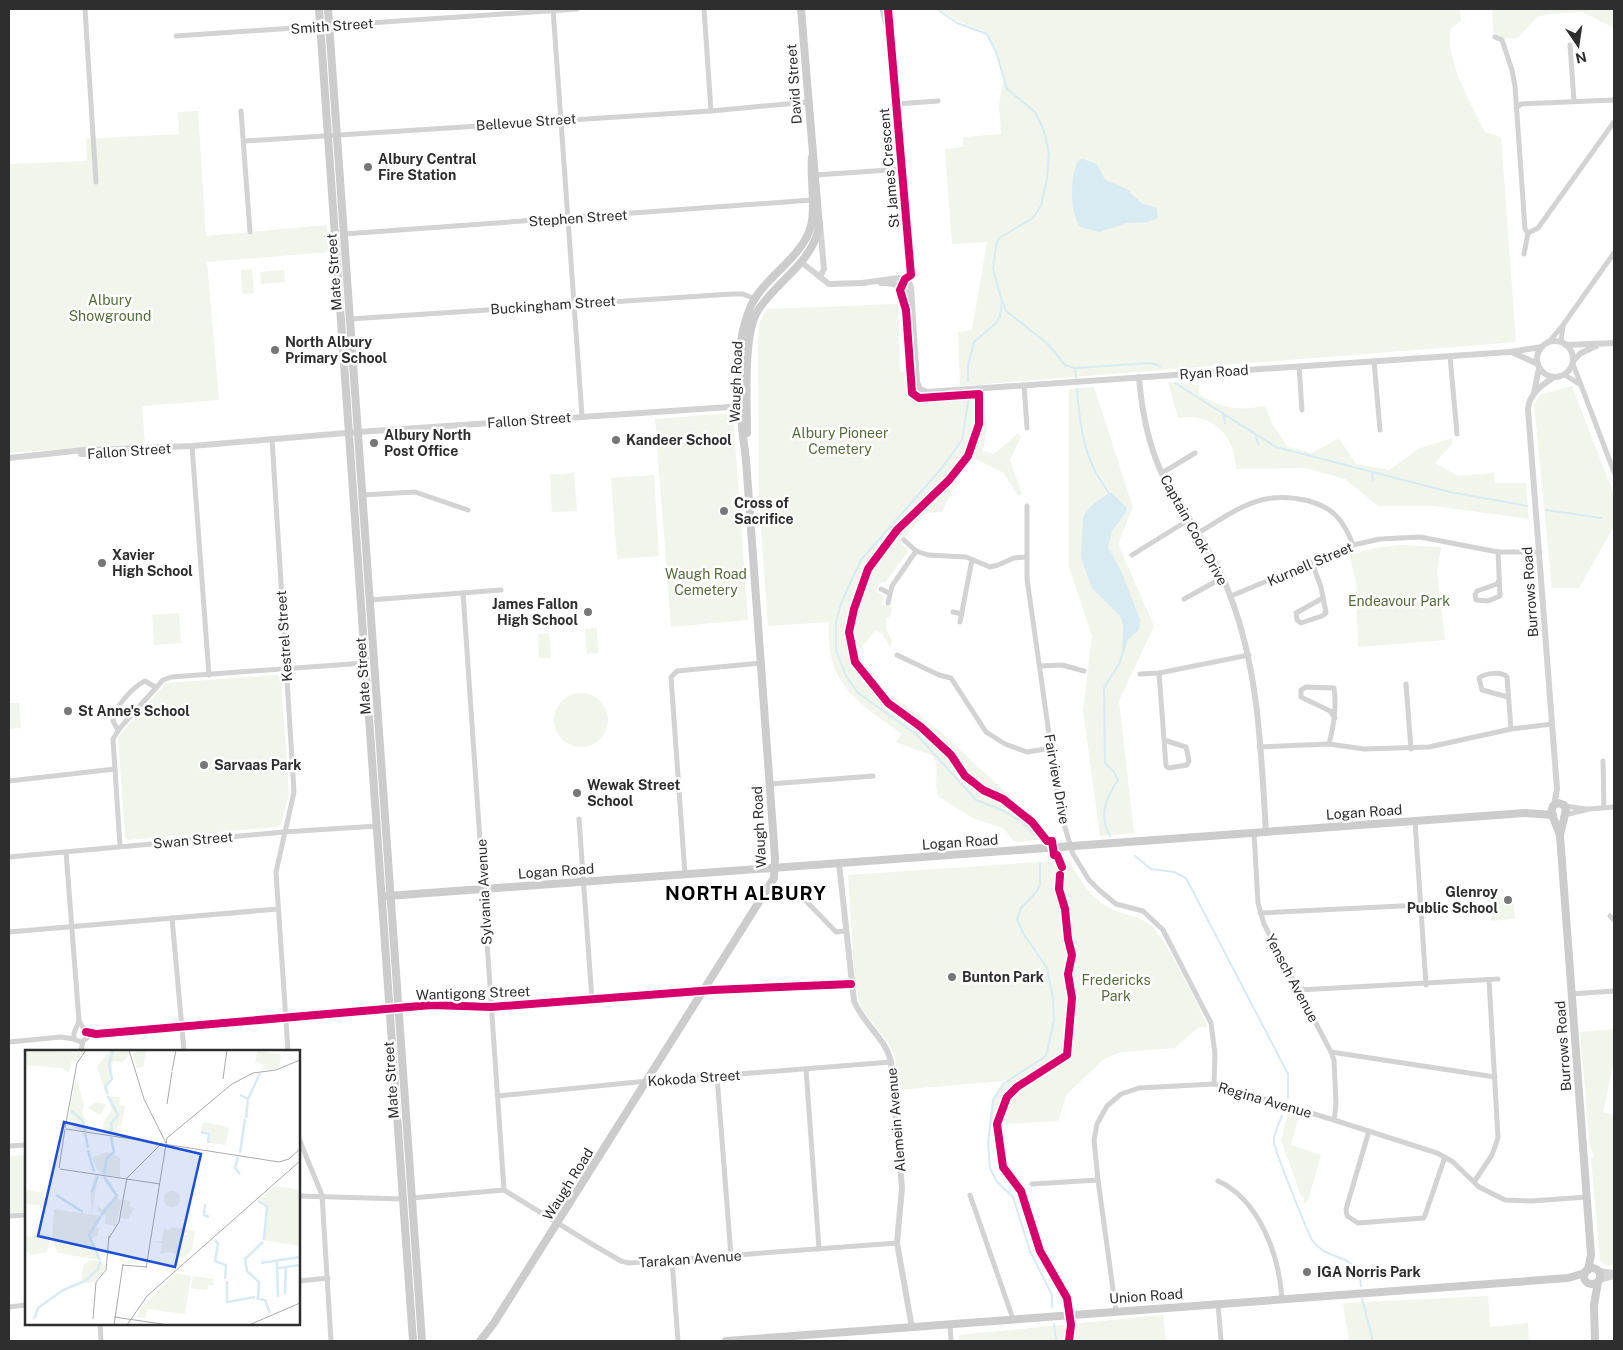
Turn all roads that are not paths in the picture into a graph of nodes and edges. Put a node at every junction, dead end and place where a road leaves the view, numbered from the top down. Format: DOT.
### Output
graph roads {
  1 [pos="85,9"];
  2 [pos="320,9"];
  3 [pos="328,9"];
  4 [pos="577,9"];
  5 [pos="704,9"];
  6 [pos="801,9"];
  7 [pos="882,9"];
  8 [pos="888,9"];
  9 [pos="553,10"];
  10 [pos="325,26"];
  11 [pos="176,36"];
  12 [pos="1495,36"];
  13 [pos="891,42"];
  14 [pos="1570,45"];
  15 [pos="1614,100"];
  16 [pos="938,101"];
  17 [pos="1574,101"];
  18 [pos="808,102"];
  19 [pos="896,104"];
  20 [pos="1516,108"];
  21 [pos="241,110"];
  22 [pos="711,111"];
  23 [pos="561,119"];
  24 [pos="1614,122"];
  25 [pos="333,135"];
  26 [pos="245,141"];
  27 [pos="812,157"];
  28 [pos="903,169"];
  29 [pos="816,175"];
  30 [pos="96,182"];
  31 [pos="812,200"];
  32 [pos="820,218"];
  33 [pos="568,219"];
  34 [pos="250,232"];
  35 [pos="1528,233"];
  36 [pos="344,234"];
  37 [pos="1614,253"];
  38 [pos="1524,254"];
  39 [pos="792,255"];
  40 [pos="801,262"];
  41 [pos="820,277"];
  42 [pos="907,286"];
  43 [pos="755,299"];
  44 [pos="574,304"];
  45 [pos="350,319"];
  46 [pos="1563,325"];
  47 [pos="1564,343"];
  48 [pos="1614,343"];
  49 [pos="1600,344"];
  50 [pos="1545,345"];
  51 [pos="1510,352"];
  52 [pos="1450,356"];
  53 [pos="1374,361"];
  54 [pos="1573,362"];
  55 [pos="1299,366"];
  56 [pos="1538,366"];
  57 [pos="1565,375"];
  58 [pos="1139,377"];
  59 [pos="1554,378"];
  60 [pos="1024,385"];
  61 [pos="1581,386"];
  62 [pos="920,389"];
  63 [pos="1534,394"];
  64 [pos="744,406"];
  65 [pos="1302,410"];
  66 [pos="582,416"];
  67 [pos="1027,428"];
  68 [pos="1380,430"];
  69 [pos="358,432"];
  70 [pos="349,433"];
  71 [pos="1457,434"];
  72 [pos="272,440"];
  73 [pos="192,446"];
  74 [pos="1195,453"];
  75 [pos="9,458"];
  76 [pos="1614,472"];
  77 [pos="1162,473"];
  78 [pos="363,495"];
  79 [pos="1027,506"];
  80 [pos="468,510"];
  81 [pos="1191,519"];
  82 [pos="1198,533"];
  83 [pos="904,540"];
  84 [pos="1353,545"];
  85 [pos="916,551"];
  86 [pos="1498,552"];
  87 [pos="1540,552"];
  88 [pos="1132,555"];
  89 [pos="1026,557"];
  90 [pos="972,560"];
  91 [pos="1312,563"];
  92 [pos="1222,578"];
  93 [pos="1499,580"];
  94 [pos="882,589"];
  95 [pos="500,590"];
  96 [pos="463,593"];
  97 [pos="889,593"];
  98 [pos="1231,596"];
  99 [pos="1323,598"];
  100 [pos="1184,599"];
  101 [pos="370,600"];
  102 [pos="888,603"];
  103 [pos="953,612"];
  104 [pos="962,614"];
  105 [pos="960,622"];
  106 [pos="897,655"];
  107 [pos="1249,655"];
  108 [pos="366,663"];
  109 [pos="761,663"];
  110 [pos="1040,666"];
  111 [pos="286,669"];
  112 [pos="1084,671"];
  113 [pos="1159,673"];
  114 [pos="210,674"];
  115 [pos="1140,674"];
  116 [pos="1406,684"];
  117 [pos="155,687"];
  118 [pos="1508,697"];
  119 [pos="1334,718"];
  120 [pos="1552,724"];
  121 [pos="1511,729"];
  122 [pos="118,730"];
  123 [pos="1164,740"];
  124 [pos="1330,744"];
  125 [pos="1259,747"];
  126 [pos="1052,748"];
  127 [pos="1411,748"];
  128 [pos="1603,761"];
  129 [pos="115,769"];
  130 [pos="873,776"];
  131 [pos="9,781"];
  132 [pos="770,784"];
  133 [pos="1614,807"];
  134 [pos="1604,808"];
  135 [pos="1588,809"];
  136 [pos="1559,811"];
  137 [pos="579,819"];
  138 [pos="1415,821"];
  139 [pos="377,826"];
  140 [pos="284,832"];
  141 [pos="1266,832"];
  142 [pos="1254,833"];
  143 [pos="120,846"];
  144 [pos="1071,846"];
  145 [pos="66,852"];
  146 [pos="9,856"];
  147 [pos="839,863"];
  148 [pos="774,868"];
  149 [pos="685,875"];
  150 [pos="584,882"];
  151 [pos="484,889"];
  152 [pos="804,894"];
  153 [pos="386,896"];
  154 [pos="1421,905"];
  155 [pos="278,909"];
  156 [pos="1260,913"];
  157 [pos="172,918"];
  158 [pos="72,926"];
  159 [pos="846,931"];
  160 [pos="9,932"];
  161 [pos="1498,979"];
  162 [pos="1489,980"];
  163 [pos="850,984"];
  164 [pos="1426,984"];
  165 [pos="1299,990"];
  166 [pos="1614,990"];
  167 [pos="704,991"];
  168 [pos="1571,994"];
  169 [pos="592,1000"];
  170 [pos="491,1007"];
  171 [pos="398,1008"];
  172 [pos="389,1009"];
  173 [pos="286,1018"];
  174 [pos="182,1026"];
  175 [pos="80,1036"];
  176 [pos="9,1042"];
  177 [pos="80,1050"];
  178 [pos="184,1050"];
  179 [pos="288,1050"];
  180 [pos="1331,1052"];
  181 [pos="891,1062"];
  182 [pos="806,1069"];
  183 [pos="717,1076"];
  184 [pos="1496,1077"];
  185 [pos="647,1081"];
  186 [pos="1214,1084"];
  187 [pos="497,1096"];
  188 [pos="1334,1120"];
  189 [pos="1369,1131"];
  190 [pos="300,1142"];
  191 [pos="25,1145"];
  192 [pos="9,1146"];
  193 [pos="1445,1157"];
  194 [pos="1098,1180"];
  195 [pos="1218,1180"];
  196 [pos="1474,1182"];
  197 [pos="1032,1184"];
  198 [pos="504,1190"];
  199 [pos="322,1195"];
  200 [pos="970,1195"];
  201 [pos="300,1196"];
  202 [pos="1587,1197"];
  203 [pos="403,1198"];
  204 [pos="412,1198"];
  205 [pos="25,1215"];
  206 [pos="9,1216"];
  207 [pos="558,1224"];
  208 [pos="897,1243"];
  209 [pos="818,1249"];
  210 [pos="731,1256"];
  211 [pos="672,1260"];
  212 [pos="1590,1275"];
  213 [pos="1614,1275"];
  214 [pos="328,1278"];
  215 [pos="300,1281"];
  216 [pos="1598,1281"];
  217 [pos="1282,1299"];
  218 [pos="1218,1304"];
  219 [pos="25,1305"];
  220 [pos="1594,1305"];
  221 [pos="9,1307"];
  222 [pos="1116,1311"];
  223 [pos="1013,1319"];
  224 [pos="494,1323"];
  225 [pos="950,1324"];
  226 [pos="100,1325"];
  227 [pos="912,1328"];
  228 [pos="791,1339"];
  229 [pos="487,1340"];
  230 [pos="101,1341"];
  231 [pos="332,1341"];
  232 [pos="413,1341"];
  233 [pos="422,1341"];
  234 [pos="480,1341"];
  235 [pos="678,1341"];
  236 [pos="726,1341"];
  237 [pos="951,1341"];
  238 [pos="1221,1341"];
  239 [pos="1595,1341"];
  1 -- 30 [label="street"];
  2 -- 10 [label="main road, Mate Street"];
  3 -- 10 [label="main road, Mate Street"];
  4 -- 9 [label="street, Smith Street"];
  5 -- 22 [label="street"];
  6 -- 18 [label="main road, David Street"];
  7 -- 13 [label="street, St James Crescent"];
  8 -- 13 [label="street, St James Crescent"];
  9 -- 10 [label="street, Smith Street"];
  9 -- 23 [label="street"];
  10 -- 11 [label="street, Smith Street"];
  10 -- 25 [label="main road, Mate Street"];
  12 -- 20 [label="street"];
  13 -- 19 [label="street, St James Crescent"];
  14 -- 17 [label="street"];
  15 -- 17 [label="street"];
  16 -- 19 [label="street"];
  17 -- 20 [label="street"];
  18 -- 22 [label="street, Bellevue Street"];
  18 -- 27 [label="main road, David Street"];
  19 -- 28 [label="street, St James Crescent"];
  20 -- 35 [label="street"];
  21 -- 26 [label="street"];
  22 -- 23 [label="street, Bellevue Street"];
  23 -- 25 [label="street, Bellevue Street"];
  23 -- 33 [label="street"];
  24 -- 35 [label="street"];
  25 -- 26 [label="street, Bellevue Street"];
  25 -- 36 [label="main road, Mate Street"];
  25 -- 70 [label="main road, Mate Street"];
  26 -- 34 [label="street"];
  27 -- 29 [label="main road, David Street"];
  27 -- 31 [label="main road, David Street"];
  28 -- 29 [label="street, St James Crescent"];
  28 -- 42 [label="street, St James Crescent"];
  29 -- 32 [label="main road, David Street"];
  31 -- 33 [label="street, Stephen Street"];
  31 -- 39 [label="main road, David Street"];
  32 -- 40 [label="main road, David Street"];
  32 -- 41 [label="street"];
  33 -- 36 [label="street, Stephen Street"];
  33 -- 44 [label="street"];
  35 -- 38 [label="street"];
  36 -- 45 [label="main road, Mate Street"];
  37 -- 46 [label="street"];
  39 -- 40 [label="main road"];
  39 -- 43 [label="main road, Waugh Road"];
  40 -- 41 [label="street"];
  40 -- 64 [label="main road, Waugh Road"];
  41 -- 42 [label="street"];
  42 -- 62 [label="street, St James Crescent"];
  43 -- 44 [label="street, Buckingham Street"];
  43 -- 64 [label="main road, Waugh Road"];
  44 -- 45 [label="street, Buckingham Street"];
  44 -- 66 [label="street"];
  45 -- 69 [label="main road, Mate Street"];
  46 -- 47 [label="street"];
  46 -- 50 [label="street"];
  47 -- 49 [label="street"];
  47 -- 50 [label="street"];
  47 -- 54 [label="street"];
  48 -- 49 [label="street"];
  49 -- 54 [label="street"];
  50 -- 51 [label="street, Ryan Road"];
  50 -- 56 [label="street"];
  51 -- 52 [label="street, Ryan Road"];
  51 -- 56 [label="street, Ryan Road"];
  52 -- 53 [label="street, Ryan Road"];
  52 -- 71 [label="street"];
  53 -- 55 [label="street, Ryan Road"];
  53 -- 68 [label="street"];
  54 -- 57 [label="street"];
  54 -- 61 [label="street"];
  55 -- 58 [label="street, Ryan Road"];
  55 -- 65 [label="street"];
  56 -- 59 [label="street"];
  56 -- 63 [label="street, Burrows Road"];
  57 -- 59 [label="street"];
  57 -- 61 [label="street"];
  58 -- 60 [label="street, Ryan Road"];
  58 -- 77 [label="street, Captain Cook Drive"];
  59 -- 63 [label="street"];
  60 -- 62 [label="street, Ryan Road"];
  60 -- 67 [label="street"];
  61 -- 76 [label="street"];
  63 -- 87 [label="street, Burrows Road"];
  64 -- 66 [label="street, Fallon Street"];
  64 -- 109 [label="main road, Waugh Road"];
  66 -- 69 [label="street, Fallon Street"];
  69 -- 70 [label="street, Fallon Street"];
  69 -- 78 [label="main road, Mate Street"];
  70 -- 72 [label="street, Fallon Street"];
  70 -- 108 [label="main road, Mate Street"];
  72 -- 73 [label="street, Fallon Street"];
  72 -- 111 [label="street, Kestrel Street"];
  73 -- 75 [label="street, Fallon Street"];
  73 -- 114 [label="street"];
  74 -- 77 [label="street"];
  77 -- 81 [label="street, Captain Cook Drive"];
  78 -- 80 [label="street"];
  78 -- 101 [label="main road, Mate Street"];
  79 -- 89 [label="street, Fairview Drive"];
  81 -- 82 [label="street, Captain Cook Drive"];
  81 -- 88 [label="street"];
  82 -- 84 [label="street"];
  82 -- 92 [label="street, Captain Cook Drive"];
  83 -- 85 [label="street"];
  84 -- 86 [label="street, Kurnell Street"];
  84 -- 91 [label="street, Kurnell Street"];
  85 -- 90 [label="street"];
  85 -- 97 [label="street"];
  86 -- 87 [label="street, Kurnell Street"];
  86 -- 93 [label="street"];
  87 -- 120 [label="street, Burrows Road"];
  89 -- 90 [label="street"];
  89 -- 110 [label="street, Fairview Drive"];
  90 -- 104 [label="street"];
  91 -- 98 [label="street, Kurnell Street"];
  91 -- 99 [label="street"];
  92 -- 98 [label="street, Captain Cook Drive"];
  92 -- 100 [label="street"];
  93 -- 93 [label="street"];
  94 -- 97 [label="street"];
  95 -- 96 [label="street"];
  96 -- 101 [label="street"];
  96 -- 151 [label="street, Sylvania Avenue"];
  97 -- 102 [label="street"];
  98 -- 107 [label="street, Captain Cook Drive"];
  99 -- 99 [label="street"];
  101 -- 153 [label="main road, Mate Street"];
  103 -- 104 [label="street"];
  104 -- 105 [label="street"];
  106 -- 126 [label="street"];
  107 -- 113 [label="street"];
  107 -- 125 [label="street, Captain Cook Drive"];
  108 -- 111 [label="street"];
  108 -- 139 [label="main road, Mate Street"];
  109 -- 132 [label="main road, Waugh Road"];
  109 -- 149 [label="street"];
  110 -- 112 [label="street"];
  110 -- 126 [label="street, Fairview Drive"];
  111 -- 114 [label="street"];
  111 -- 140 [label="street, Kestrel Street"];
  113 -- 115 [label="street"];
  113 -- 123 [label="street"];
  114 -- 117 [label="street"];
  116 -- 127 [label="street"];
  117 -- 122 [label="street"];
  117 -- 122 [label="street"];
  118 -- 118 [label="street"];
  118 -- 121 [label="street"];
  119 -- 119 [label="street"];
  119 -- 124 [label="street"];
  120 -- 121 [label="street"];
  120 -- 136 [label="street, Burrows Road"];
  121 -- 127 [label="street"];
  122 -- 129 [label="street"];
  123 -- 123 [label="street"];
  124 -- 125 [label="street"];
  124 -- 127 [label="street"];
  125 -- 141 [label="street, Captain Cook Drive"];
  126 -- 144 [label="street, Fairview Drive"];
  128 -- 134 [label="street"];
  129 -- 131 [label="street"];
  129 -- 143 [label="street"];
  130 -- 132 [label="street"];
  132 -- 148 [label="main road, Waugh Road"];
  133 -- 134 [label="street, Logan Road"];
  134 -- 135 [label="street, Logan Road"];
  135 -- 136 [label="street, Logan Road"];
  135 -- 136 [label="street, Logan Road"];
  136 -- 138 [label="main road, Logan Road"];
  136 -- 168 [label="main road, Burrows Road"];
  137 -- 150 [label="street"];
  138 -- 141 [label="main road, Logan Road"];
  138 -- 154 [label="street"];
  139 -- 140 [label="street, Swan Street"];
  139 -- 153 [label="main road, Mate Street"];
  140 -- 143 [label="street, Swan Street"];
  140 -- 155 [label="street, Kestrel Street"];
  141 -- 142 [label="main road, Logan Road"];
  142 -- 144 [label="main road, Logan Road"];
  142 -- 156 [label="street, Yensch Avenue"];
  143 -- 145 [label="street, Swan Street"];
  144 -- 147 [label="main road, Logan Road"];
  144 -- 186 [label="street, Fairview Drive"];
  145 -- 146 [label="street, Swan Street"];
  145 -- 158 [label="street"];
  147 -- 148 [label="main road, Logan Road"];
  147 -- 159 [label="street, Alemein Avenue"];
  148 -- 149 [label="main road, Logan Road"];
  148 -- 167 [label="main road, Waugh Road"];
  149 -- 150 [label="main road, Logan Road"];
  150 -- 151 [label="main road, Logan Road"];
  150 -- 169 [label="street"];
  151 -- 153 [label="main road, Logan Road"];
  151 -- 170 [label="street, Sylvania Avenue"];
  152 -- 159 [label="street"];
  153 -- 171 [label="main road, Mate Street"];
  153 -- 172 [label="main road, Mate Street"];
  154 -- 156 [label="street"];
  154 -- 164 [label="street"];
  155 -- 157 [label="street"];
  155 -- 173 [label="street, Kestrel Street"];
  156 -- 165 [label="street, Yensch Avenue"];
  157 -- 158 [label="street"];
  157 -- 174 [label="street"];
  158 -- 160 [label="street"];
  158 -- 175 [label="street"];
  159 -- 163 [label="street, Alemein Avenue"];
  161 -- 162 [label="street"];
  162 -- 164 [label="street"];
  162 -- 184 [label="street"];
  163 -- 167 [label="street, Wantigong Street"];
  163 -- 181 [label="street, Alemein Avenue"];
  164 -- 165 [label="street"];
  165 -- 180 [label="street, Yensch Avenue"];
  166 -- 168 [label="street"];
  167 -- 169 [label="street, Wantigong Street"];
  167 -- 185 [label="main road, Waugh Road"];
  168 -- 202 [label="main road, Burrows Road"];
  169 -- 170 [label="street, Wantigong Street"];
  170 -- 171 [label="street, Wantigong Street"];
  170 -- 187 [label="street, Sylvania Avenue"];
  171 -- 172 [label="street, Wantigong Street"];
  171 -- 204 [label="main road, Mate Street"];
  172 -- 173 [label="street, Wantigong Street"];
  172 -- 203 [label="main road, Mate Street"];
  173 -- 174 [label="street, Wantigong Street"];
  173 -- 179 [label="street, Kestrel Street"];
  174 -- 175 [label="street, Wantigong Street"];
  174 -- 178 [label="street"];
  175 -- 176 [label="street, Wantigong Street"];
  175 -- 177 [label="street"];
  180 -- 184 [label="street"];
  180 -- 188 [label="street, Yensch Avenue"];
  181 -- 182 [label="street, Kokoda Street"];
  181 -- 208 [label="street, Alemein Avenue"];
  182 -- 183 [label="street, Kokoda Street"];
  182 -- 209 [label="street"];
  183 -- 185 [label="street, Kokoda Street"];
  183 -- 210 [label="street"];
  184 -- 196 [label="street"];
  185 -- 187 [label="street, Kokoda Street"];
  185 -- 207 [label="main road, Waugh Road"];
  186 -- 188 [label="street, Regina Avenue"];
  186 -- 194 [label="street, Regina Avenue"];
  187 -- 198 [label="street, Sylvania Avenue"];
  188 -- 189 [label="street, Regina Avenue"];
  189 -- 193 [label="street, Regina Avenue"];
  189 -- 193 [label="street"];
  190 -- 199 [label="street"];
  191 -- 192 [label="street"];
  193 -- 196 [label="street, Regina Avenue"];
  194 -- 197 [label="street"];
  194 -- 222 [label="street, Regina Avenue"];
  195 -- 217 [label="street"];
  196 -- 202 [label="street, Regina Avenue"];
  198 -- 204 [label="street"];
  198 -- 207 [label="street, Tarakan Avenue"];
  199 -- 201 [label="street"];
  199 -- 203 [label="street"];
  199 -- 214 [label="street"];
  200 -- 223 [label="street"];
  202 -- 212 [label="main road, Burrows Road"];
  203 -- 232 [label="main road, Mate Street"];
  204 -- 233 [label="main road, Mate Street"];
  205 -- 206 [label="street"];
  207 -- 211 [label="street, Tarakan Avenue"];
  207 -- 224 [label="main road, Waugh Road"];
  208 -- 209 [label="street, Tarakan Avenue"];
  208 -- 227 [label="street, Alemein Avenue"];
  209 -- 210 [label="street, Tarakan Avenue"];
  210 -- 211 [label="street, Tarakan Avenue"];
  211 -- 235 [label="street"];
  212 -- 213 [label="street, Union Road"];
  212 -- 216 [label="main road"];
  212 -- 217 [label="main road, Union Road"];
  212 -- 220 [label="main road, Burrows Road"];
  213 -- 216 [label="street, Union Road"];
  214 -- 215 [label="street"];
  214 -- 231 [label="street"];
  216 -- 220 [label="main road, Burrows Road"];
  217 -- 218 [label="main road, Union Road"];
  218 -- 222 [label="main road, Union Road"];
  218 -- 238 [label="street"];
  219 -- 221 [label="street"];
  220 -- 239 [label="main road, Burrows Road"];
  222 -- 223 [label="main road, Union Road"];
  223 -- 225 [label="main road, Union Road"];
  224 -- 229 [label="main road, Waugh Road"];
  224 -- 234 [label="main road, Waugh Road"];
  225 -- 227 [label="main road, Union Road"];
  225 -- 237 [label="street"];
  226 -- 230 [label="street"];
  227 -- 228 [label="main road, Union Road"];
  228 -- 236 [label="main road, Union Road"];
}
